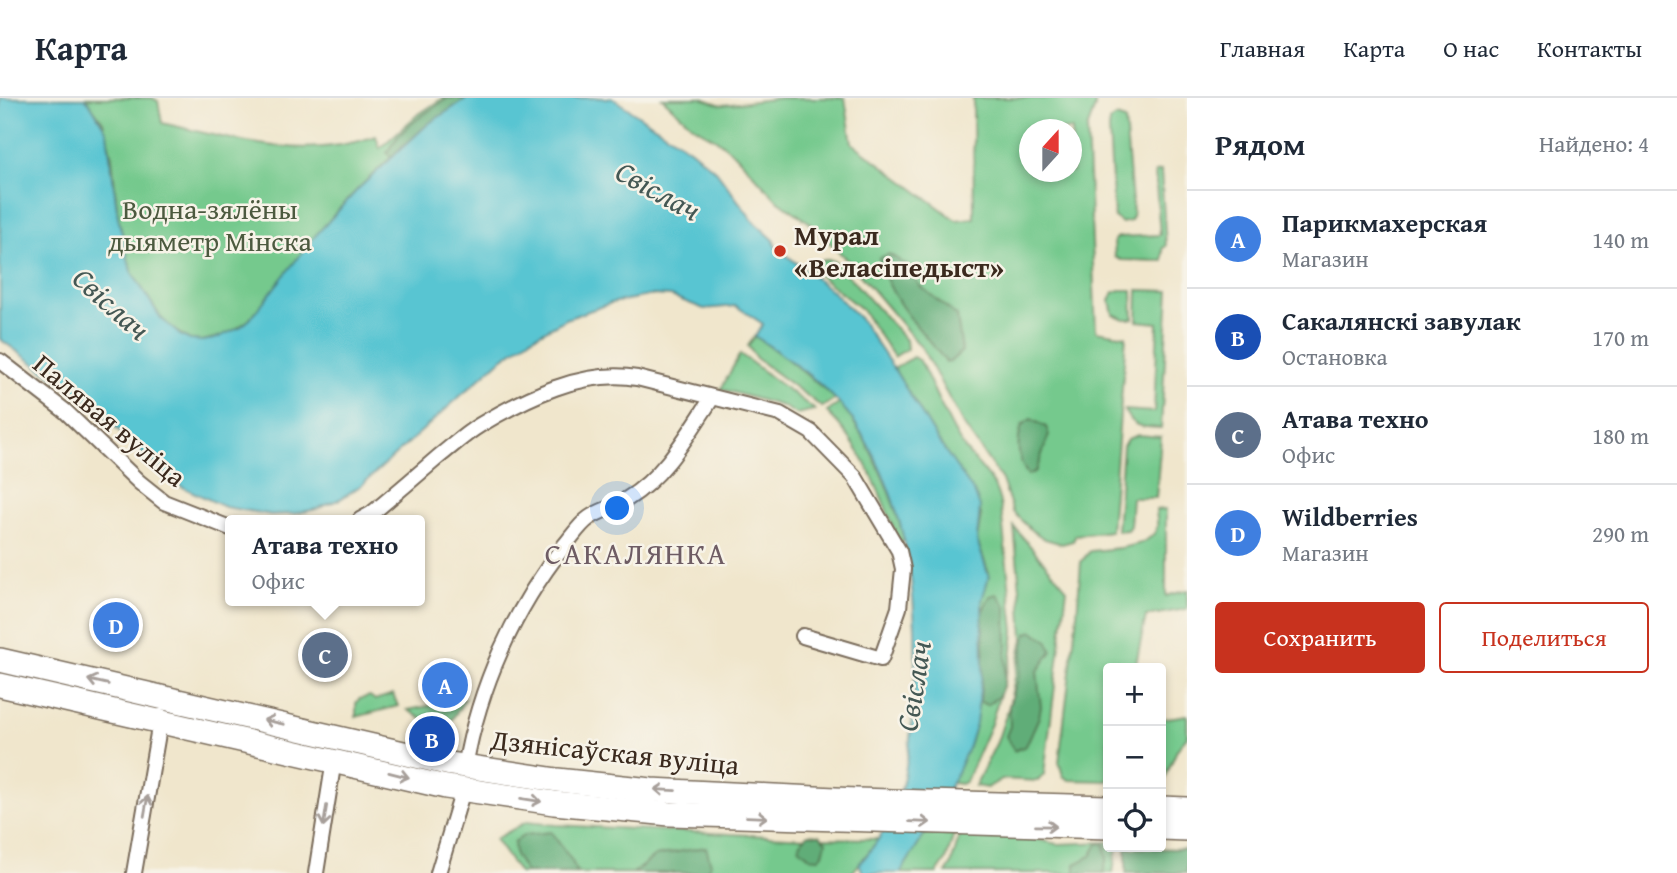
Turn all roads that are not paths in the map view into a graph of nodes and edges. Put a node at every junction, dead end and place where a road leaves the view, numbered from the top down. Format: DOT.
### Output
graph roads {
  1 [pos="0,361"];
  2 [pos="712,398"];
  3 [pos="369,515"];
  4 [pos="225,526"];
  5 [pos="803,636"];
  6 [pos="0,660"];
  7 [pos="0,685"];
  8 [pos="164,697"];
  9 [pos="160,720"];
  10 [pos="347,738"];
  11 [pos="328,758"];
  12 [pos="464,778"];
  13 [pos="1103,807"];
  14 [pos="1166,808"];
  15 [pos="1187,809"];
  16 [pos="985,814"];
  17 [pos="1103,826"];
  18 [pos="1166,828"];
  19 [pos="1187,829"];
  20 [pos="134,873"];
  21 [pos="316,873"];
  22 [pos="438,873"];
  1 -- 4 [label="street, Палявая вуліца"];
  2 -- 3 [label="street"];
  2 -- 5 [label="street"];
  2 -- 12 [label="street"];
  8 -- 6 [label="main road, Дзянісаўская вуліца, one-way"];
  7 -- 9 [label="main road, Дзянісаўская вуліца"];
  8 -- 9 [label="street"];
  10 -- 8 [label="main road, Дзянісаўская вуліца, one-way"];
  9 -- 11 [label="main road, Дзянісаўская вуліца"];
  20 -- 9 [label="street, one-way"];
  10 -- 11 [label="main road"];
  10 -- 12 [label="main road, Дзянісаўская вуліца"];
  11 -- 12 [label="main road, Дзянісаўская вуліца, one-way"];
  11 -- 21 [label="street, one-way"];
  12 -- 16 [label="main road, Дзянісаўская вуліца"];
  12 -- 22 [label="street"];
  13 -- 16 [label="main road"];
  14 -- 15 [label="main road"];
  16 -- 17 [label="main road, one-way"];
  18 -- 19 [label="main road"];
}
